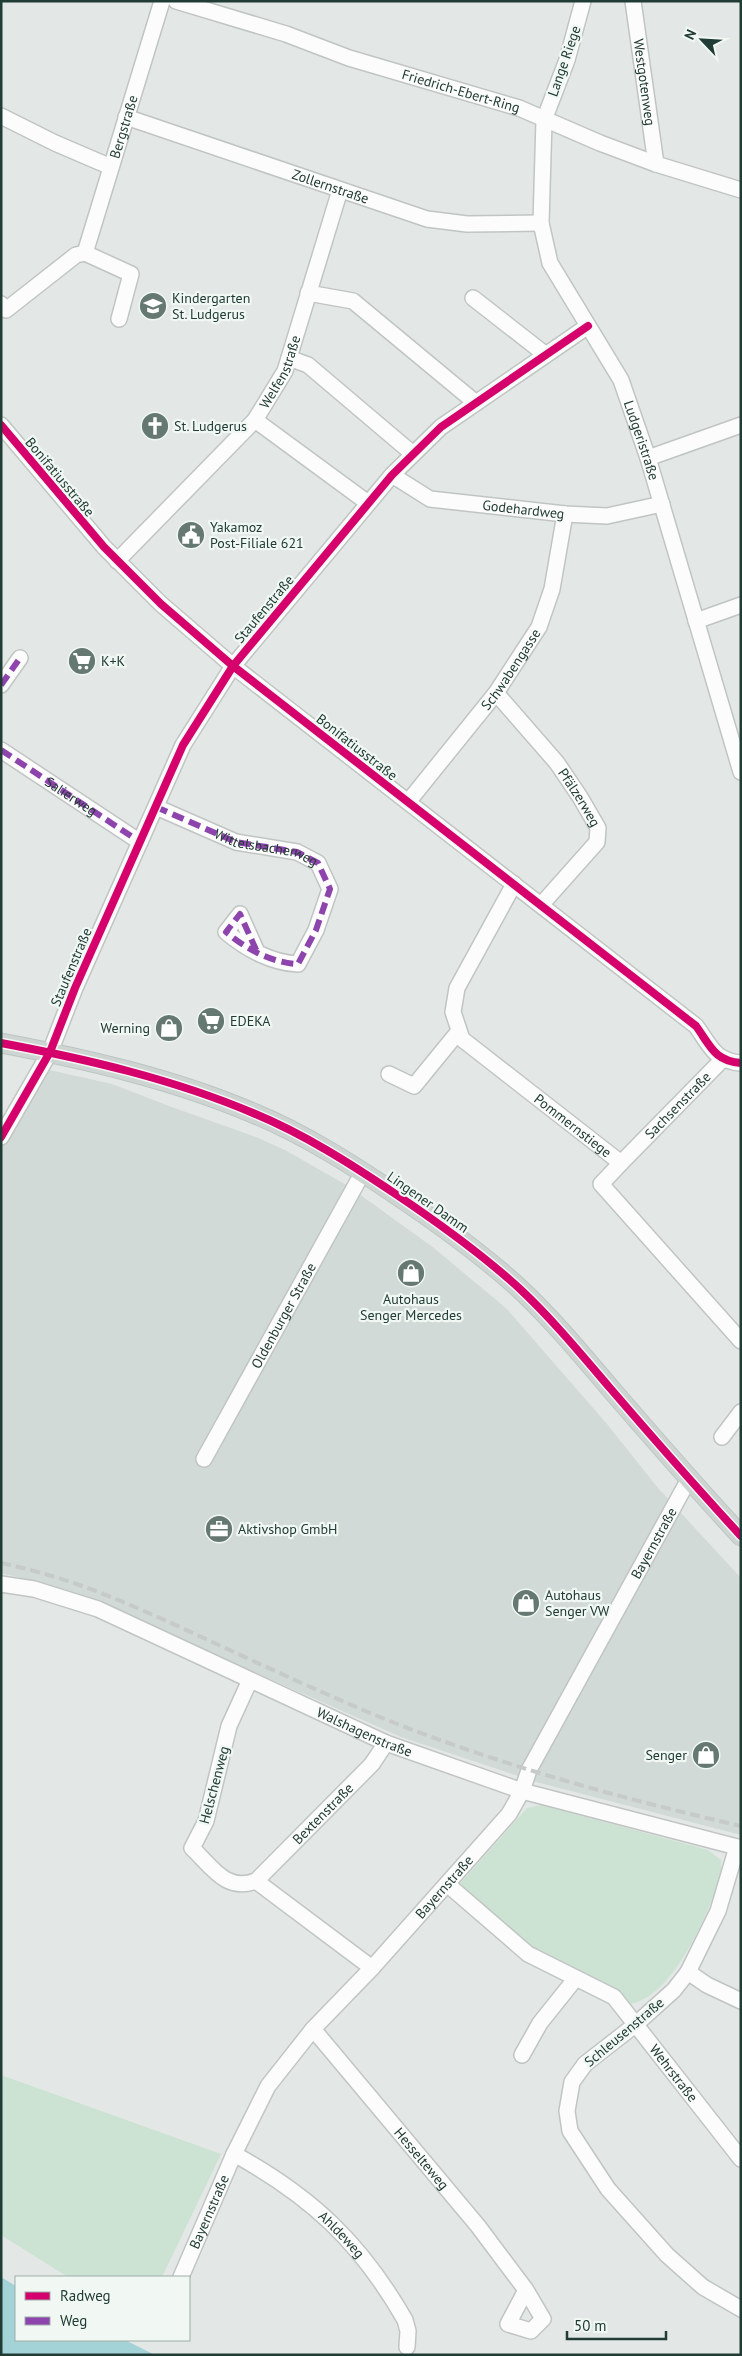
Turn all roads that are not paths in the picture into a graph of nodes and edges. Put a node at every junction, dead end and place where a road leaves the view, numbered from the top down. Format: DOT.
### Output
graph roads {
  1 [pos="162,1"];
  2 [pos="176,1"];
  3 [pos="583,1"];
  4 [pos="633,1"];
  5 [pos="1,116"];
  6 [pos="126,117"];
  7 [pos="544,120"];
  8 [pos="656,164"];
  9 [pos="111,166"];
  10 [pos="340,190"];
  11 [pos="741,190"];
  12 [pos="540,223"];
  13 [pos="85,252"];
  14 [pos="308,293"];
  15 [pos="473,298"];
  16 [pos="1,304"];
  17 [pos="119,319"];
  18 [pos="588,326"];
  19 [pos="546,355"];
  20 [pos="289,358"];
  21 [pos="476,402"];
  22 [pos="255,420"];
  23 [pos="1,425"];
  24 [pos="741,425"];
  25 [pos="413,454"];
  26 [pos="648,458"];
  27 [pos="392,475"];
  28 [pos="368,503"];
  29 [pos="662,504"];
  30 [pos="565,514"];
  31 [pos="118,561"];
  32 [pos="741,605"];
  33 [pos="696,622"];
  34 [pos="20,658"];
  35 [pos="233,666"];
  36 [pos="1,685"];
  37 [pos="496,693"];
  38 [pos="1,750"];
  39 [pos="739,756"];
  40 [pos="741,772"];
  41 [pos="408,802"];
  42 [pos="156,807"];
  43 [pos="140,842"];
  44 [pos="514,884"];
  45 [pos="541,905"];
  46 [pos="258,952"];
  47 [pos="459,1030"];
  48 [pos="1,1043"];
  49 [pos="50,1052"];
  50 [pos="723,1059"];
  51 [pos="741,1063"];
  52 [pos="388,1074"];
  53 [pos="1,1137"];
  54 [pos="621,1163"];
  55 [pos="364,1172"];
  56 [pos="741,1341"];
  57 [pos="741,1412"];
  58 [pos="722,1437"];
  59 [pos="204,1459"];
  60 [pos="689,1480"];
  61 [pos="739,1531"];
  62 [pos="1,1584"];
  63 [pos="250,1680"];
  64 [pos="386,1743"];
  65 [pos="522,1791"];
  66 [pos="739,1848"];
  67 [pos="256,1881"];
  68 [pos="447,1884"];
  69 [pos="372,1968"];
  70 [pos="688,1972"];
  71 [pos="576,1978"];
  72 [pos="741,2001"];
  73 [pos="635,2025"];
  74 [pos="313,2029"];
  75 [pos="522,2055"];
  76 [pos="234,2154"];
  77 [pos="741,2159"];
  78 [pos="181,2276"];
  79 [pos="526,2290"];
  80 [pos="741,2309"];
  81 [pos="407,2347"];
  1 -- 6 [label="street, Bergstraße"];
  2 -- 7 [label="street, Friedrich-Ebert-Ring"];
  3 -- 7 [label="street, Lange Riege"];
  4 -- 8 [label="street, Westgotenweg"];
  5 -- 9 [label="street"];
  6 -- 9 [label="street, Bergstraße"];
  6 -- 10 [label="street, Zollernstraße"];
  7 -- 8 [label="street, Friedrich-Ebert-Ring"];
  7 -- 12 [label="street, Ludgeristraße"];
  8 -- 11 [label="street, Friedrich-Ebert-Ring"];
  9 -- 13 [label="street, Bergstraße"];
  10 -- 12 [label="street, Zollernstraße"];
  10 -- 14 [label="street, Welfenstraße"];
  12 -- 18 [label="street, Ludgeristraße"];
  13 -- 16 [label="street"];
  13 -- 17 [label="street"];
  14 -- 20 [label="street, Welfenstraße"];
  14 -- 21 [label="street"];
  15 -- 19 [label="street"];
  18 -- 19 [label="street, Staufenstraße"];
  18 -- 26 [label="street, Ludgeristraße"];
  19 -- 21 [label="street, Staufenstraße"];
  20 -- 22 [label="street, Welfenstraße"];
  20 -- 25 [label="street"];
  21 -- 25 [label="street, Staufenstraße"];
  22 -- 28 [label="street"];
  22 -- 31 [label="street, Welfenstraße"];
  23 -- 31 [label="street, Bonifatiusstraße"];
  24 -- 26 [label="street"];
  25 -- 27 [label="street, Staufenstraße"];
  26 -- 29 [label="street, Ludgeristraße"];
  27 -- 28 [label="street, Staufenstraße"];
  27 -- 30 [label="street, Godehardweg"];
  28 -- 35 [label="street, Staufenstraße"];
  29 -- 30 [label="street, Godehardweg"];
  29 -- 33 [label="street, Ludgeristraße"];
  30 -- 37 [label="street, Schwabengasse"];
  31 -- 35 [label="street, Bonifatiusstraße"];
  32 -- 33 [label="street"];
  33 -- 39 [label="street, Ludgeristraße"];
  34 -- 36 [label="street"];
  35 -- 41 [label="street, Bonifatiusstraße"];
  35 -- 42 [label="street, Staufenstraße"];
  37 -- 41 [label="street, Schwabengasse"];
  37 -- 45 [label="street, Pfälzerweg"];
  38 -- 43 [label="street, Salierweg"];
  39 -- 40 [label="street, Ludgeristraße"];
  41 -- 44 [label="street, Bonifatiusstraße"];
  42 -- 43 [label="street, Staufenstraße"];
  42 -- 46 [label="street, Wittelsbacherweg"];
  43 -- 49 [label="street, Staufenstraße"];
  44 -- 45 [label="street, Bonifatiusstraße"];
  44 -- 47 [label="street, Pommernstiege"];
  45 -- 50 [label="street, Bonifatiusstraße"];
  47 -- 52 [label="street"];
  47 -- 54 [label="street, Pommernstiege"];
  48 -- 49 [label="main road, Lingener Damm"];
  49 -- 53 [label="street, Staufenstraße"];
  49 -- 55 [label="main road, Lingener Damm"];
  50 -- 51 [label="street"];
  50 -- 54 [label="street, Sachsenstraße"];
  54 -- 56 [label="street, Pommernstiege"];
  55 -- 59 [label="street, Oldenburger Straße"];
  55 -- 60 [label="main road, Lingener Damm"];
  57 -- 58 [label="street"];
  60 -- 61 [label="main road, Lingener Damm"];
  60 -- 65 [label="street, Bayernstraße"];
  62 -- 63 [label="street, Walshagenstraße"];
  63 -- 64 [label="street, Walshagenstraße"];
  63 -- 67 [label="street, Helschenweg"];
  64 -- 65 [label="street, Walshagenstraße"];
  64 -- 67 [label="street, Bextenstraße"];
  65 -- 66 [label="street, Walshagenstraße"];
  65 -- 68 [label="street, Bayernstraße"];
  66 -- 70 [label="street, Schleusenstraße"];
  67 -- 69 [label="street"];
  68 -- 69 [label="street, Bayernstraße"];
  68 -- 71 [label="street, Wehrstraße"];
  69 -- 74 [label="street, Bayernstraße"];
  70 -- 72 [label="street"];
  70 -- 73 [label="street, Schleusenstraße"];
  71 -- 73 [label="street, Wehrstraße"];
  71 -- 75 [label="street"];
  73 -- 77 [label="street, Wehrstraße"];
  73 -- 80 [label="street, Schleusenstraße"];
  74 -- 76 [label="street, Bayernstraße"];
  74 -- 79 [label="street, Hesselteweg"];
  76 -- 78 [label="street, Bayernstraße"];
  76 -- 81 [label="street, Ahldeweg"];
}
